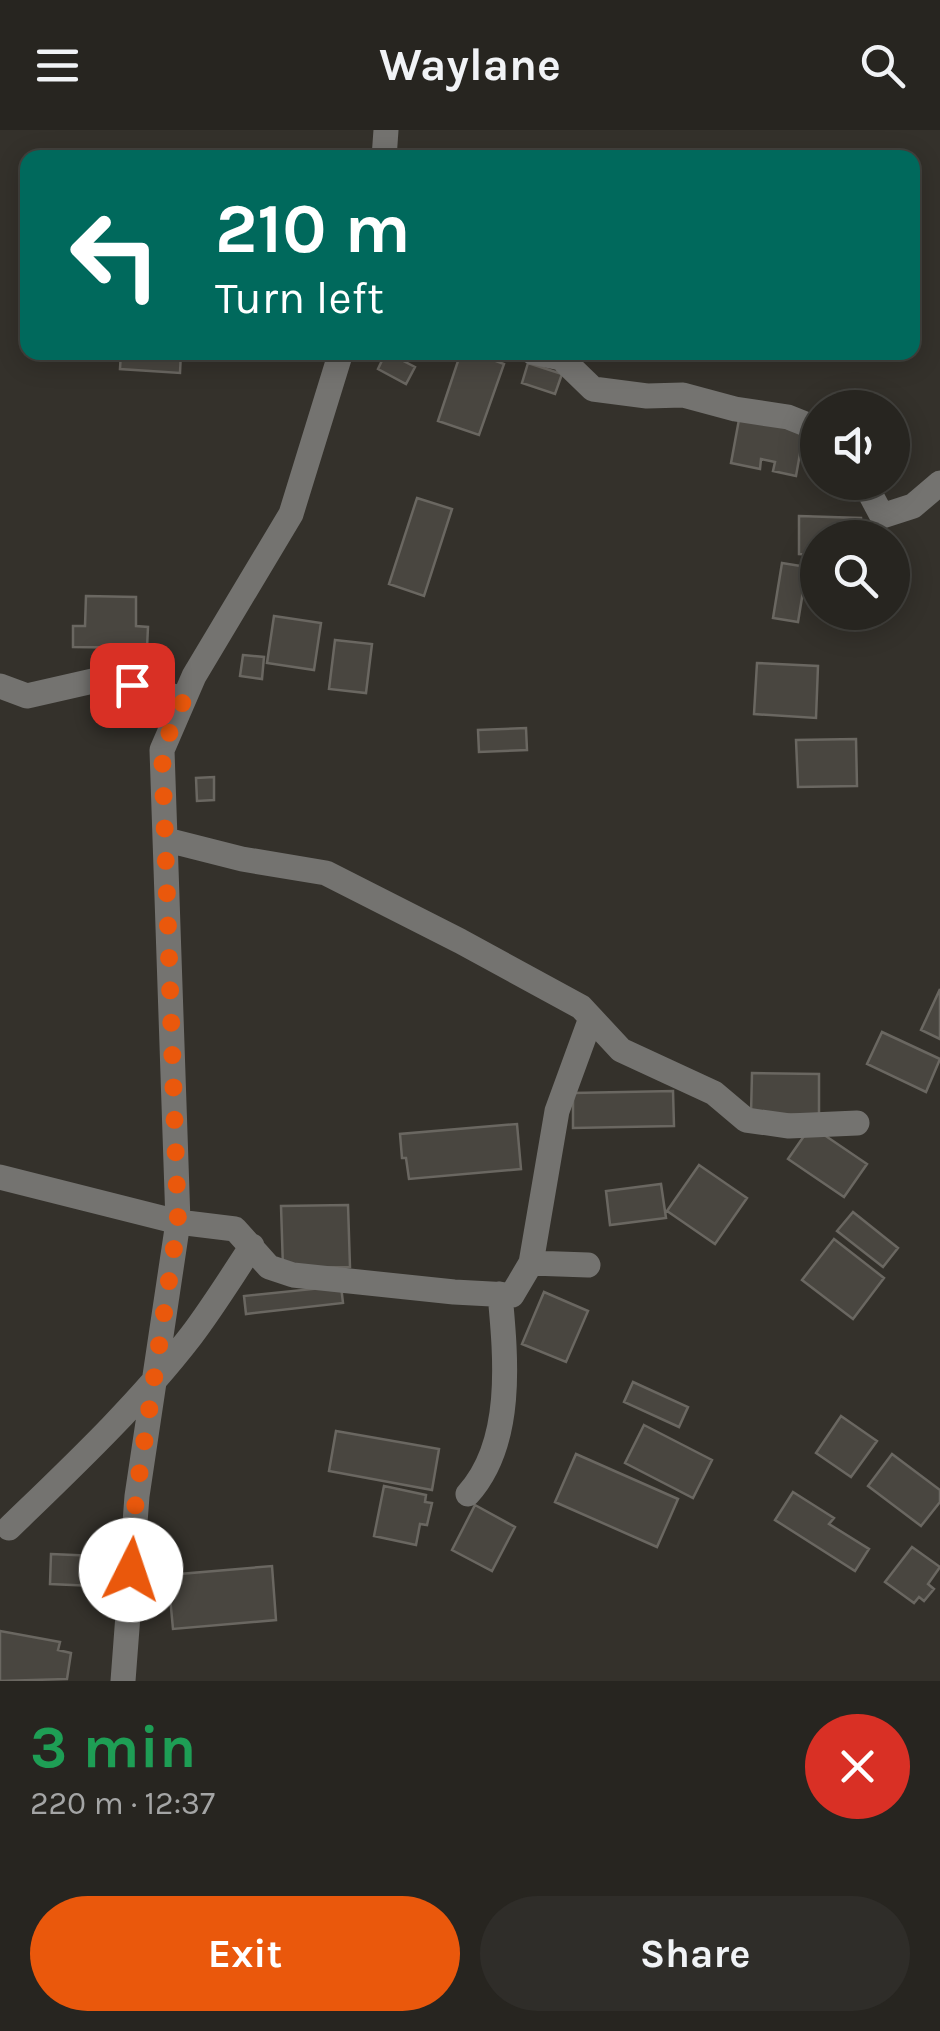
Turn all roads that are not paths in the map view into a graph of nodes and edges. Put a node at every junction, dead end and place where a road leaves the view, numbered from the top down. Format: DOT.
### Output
graph roads {
  1 [pos="339,360"];
  2 [pos="563,360"];
  3 [pos="800,423"];
  4 [pos="940,482"];
  5 [pos="874,500"];
  6 [pos="0,686"];
  7 [pos="184,699"];
  8 [pos="167,840"];
  9 [pos="591,1018"];
  10 [pos="857,1123"];
  11 [pos="0,1177"];
  12 [pos="178,1222"];
  13 [pos="252,1246"];
  14 [pos="531,1263"];
  15 [pos="588,1265"];
  16 [pos="500,1294"];
  17 [pos="154,1379"];
  18 [pos="468,1494"];
  19 [pos="9,1528"];
  20 [pos="123,1681"];
  1 -- 7 [label="street"];
  2 -- 3 [label="street"];
  4 -- 5 [label="street"];
  6 -- 7 [label="street"];
  7 -- 8 [label="street"];
  8 -- 9 [label="street"];
  8 -- 12 [label="street"];
  9 -- 10 [label="street"];
  9 -- 14 [label="street"];
  11 -- 12 [label="street"];
  12 -- 13 [label="street"];
  12 -- 17 [label="street"];
  13 -- 16 [label="street"];
  13 -- 17 [label="street"];
  14 -- 15 [label="street"];
  14 -- 16 [label="street"];
  16 -- 18 [label="street"];
  17 -- 19 [label="street"];
  17 -- 20 [label="street"];
}
